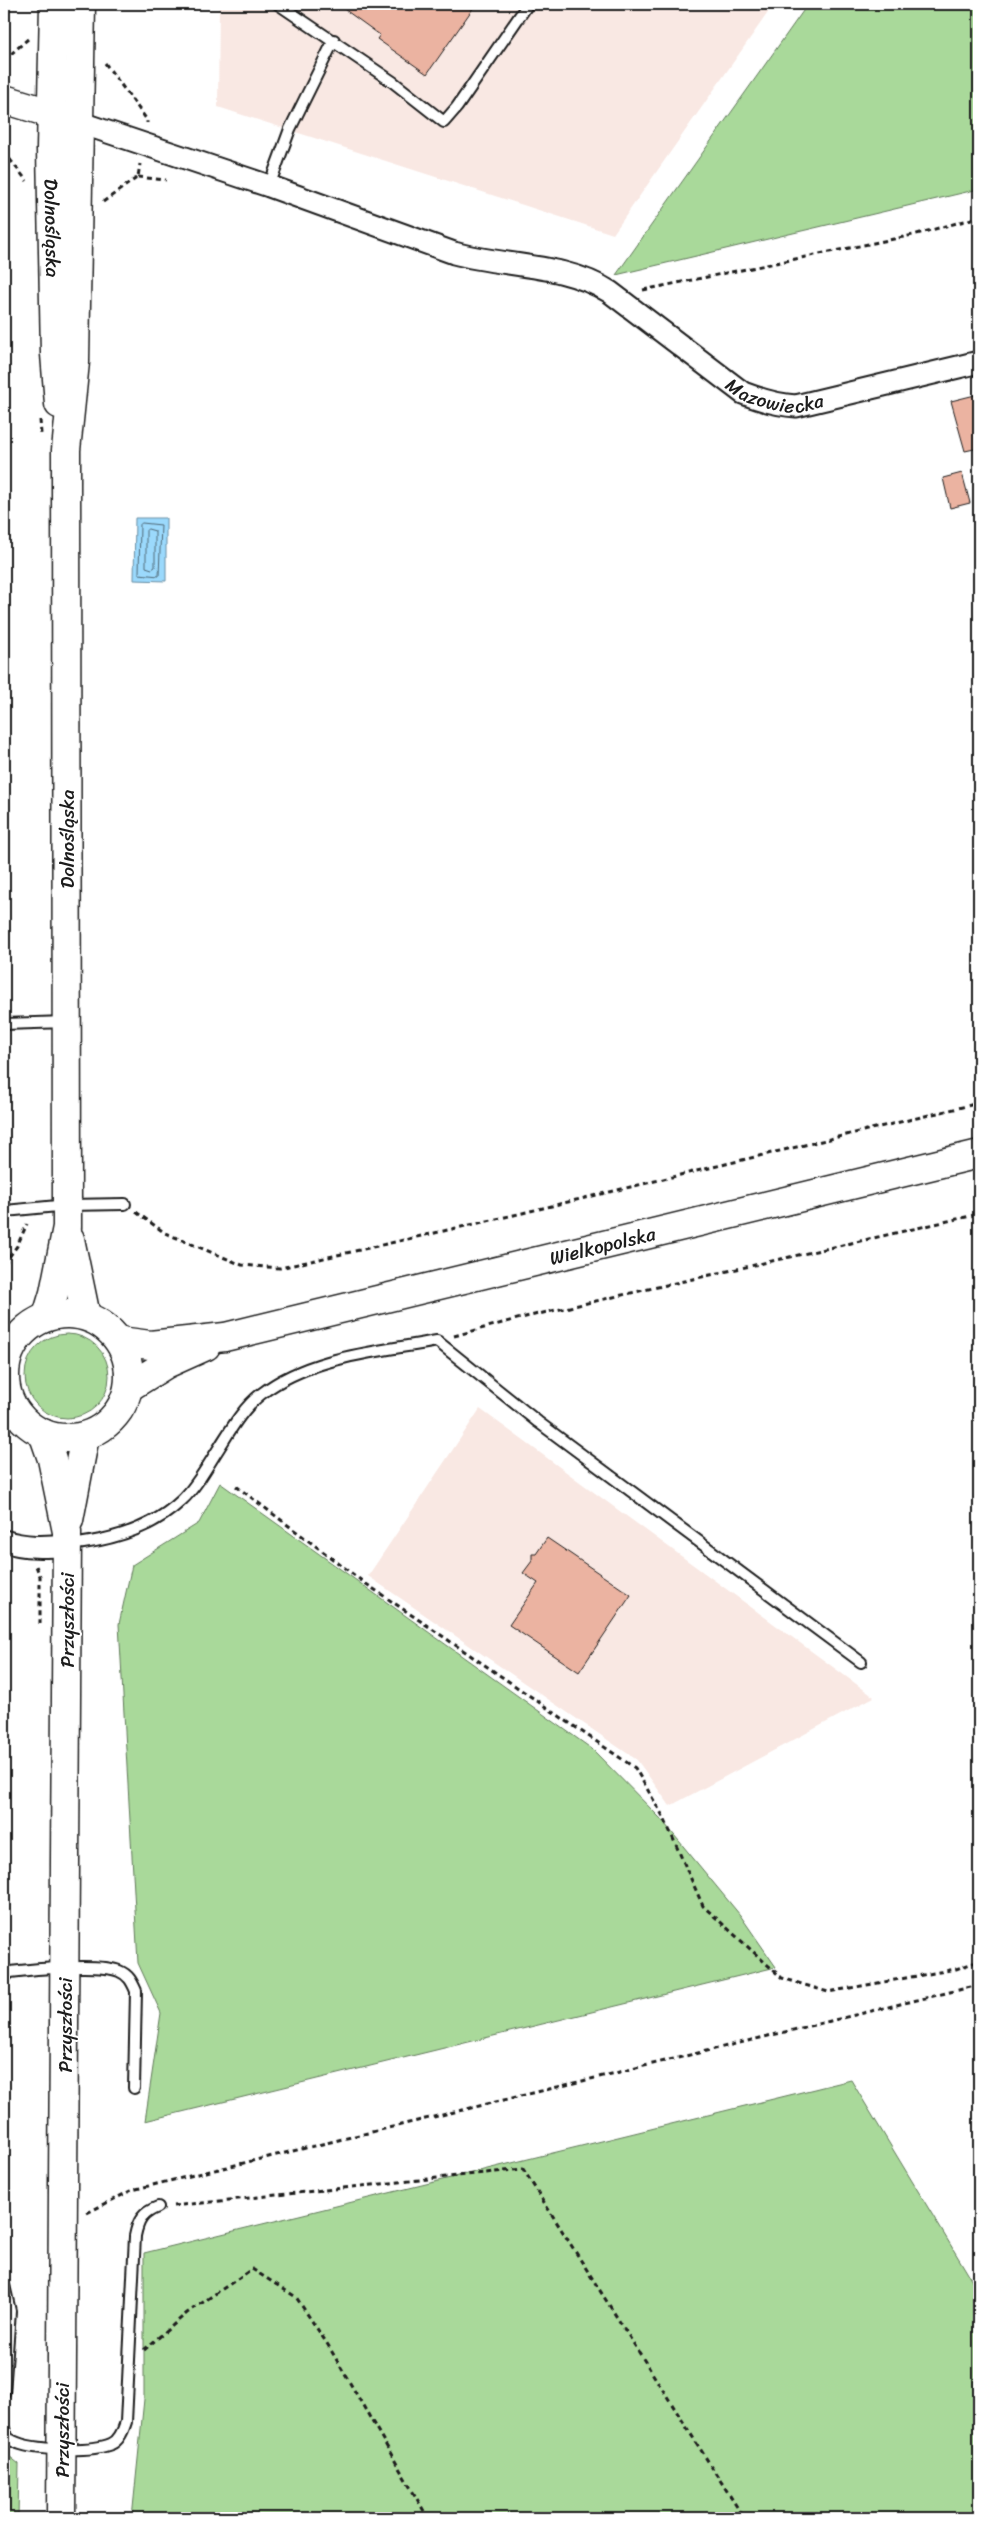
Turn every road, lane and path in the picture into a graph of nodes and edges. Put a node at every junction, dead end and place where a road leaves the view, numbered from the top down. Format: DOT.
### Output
graph roads {
  1 [pos="54,4"];
  2 [pos="81,4"];
  3 [pos="278,4"];
  4 [pos="528,4"];
  5 [pos="32,32"];
  6 [pos="334,40"];
  7 [pos="102,58"];
  8 [pos="4,60"];
  9 [pos="4,99"];
  10 [pos="52,114"];
  11 [pos="78,122"];
  12 [pos="144,145"];
  13 [pos="138,177"];
  14 [pos="166,180"];
  15 [pos="269,186"];
  16 [pos="112,193"];
  17 [pos="979,217"];
  18 [pos="638,289"];
  19 [pos="979,362"];
  20 [pos="66,450"];
  21 [pos="67,1022"];
  22 [pos="4,1024"];
  23 [pos="979,1103"];
  24 [pos="979,1154"];
  25 [pos="125,1204"];
  26 [pos="26,1208"];
  27 [pos="5,1211"];
  28 [pos="979,1214"];
  29 [pos="67,1216"];
  30 [pos="4,1264"];
  31 [pos="47,1316"];
  32 [pos="86,1316"];
  33 [pos="225,1337"];
  34 [pos="436,1340"];
  35 [pos="120,1341"];
  36 [pos="5,1367"];
  37 [pos="129,1386"];
  38 [pos="10,1409"];
  39 [pos="43,1433"];
  40 [pos="85,1436"];
  41 [pos="236,1486"];
  42 [pos="67,1538"];
  43 [pos="4,1541"];
  44 [pos="31,1564"];
  45 [pos="40,1625"];
  46 [pos="862,1662"];
  47 [pos="979,1961"];
  48 [pos="65,1967"];
  49 [pos="4,1978"];
  50 [pos="979,1985"];
  51 [pos="134,2088"];
  52 [pos="158,2207"];
  53 [pos="63,2214"];
  54 [pos="4,2285"];
  55 [pos="129,2364"];
  56 [pos="4,2393"];
  57 [pos="4,2429"];
  58 [pos="62,2449"];
  59 [pos="61,2518"];
  60 [pos="428,2518"];
  61 [pos="744,2518"];
  1 -- 10 [label="main road, Dolnośląska"];
  2 -- 11 [label="main road, Dolnośląska"];
  3 -- 6 [label="lane"];
  4 -- 6 [label="lane"];
  5 -- 8 [label="path"];
  6 -- 15 [label="lane"];
  7 -- 12 [label="path"];
  9 -- 10 [label="main road"];
  10 -- 11 [label="main road"];
  10 -- 20 [label="main road, Dolnośląska"];
  11 -- 12 [label="street, Mazowiecka"];
  11 -- 20 [label="main road, Dolnośląska"];
  12 -- 13 [label="path"];
  12 -- 15 [label="street, Mazowiecka"];
  13 -- 14 [label="path"];
  13 -- 16 [label="path"];
  15 -- 19 [label="street, Mazowiecka"];
  17 -- 18 [label="path"];
  20 -- 21 [label="main road, Dolnośląska"];
  21 -- 22 [label="lane"];
  21 -- 29 [label="main road, Dolnośląska"];
  23 -- 25 [label="path"];
  24 -- 33 [label="main road, Wielkopolska"];
  25 -- 29 [label="lane"];
  26 -- 27 [label="lane"];
  26 -- 29 [label="lane"];
  26 -- 30 [label="path"];
  28 -- 34 [label="path"];
  29 -- 31 [label="main road, Dolnośląska"];
  29 -- 32 [label="main road, Dolnośląska"];
  31 -- 32 [label="main road"];
  31 -- 36 [label="main road"];
  32 -- 35 [label="main road"];
  33 -- 35 [label="main road, Wielkopolska"];
  33 -- 37 [label="main road, Wielkopolska"];
  34 -- 42 [label="lane"];
  34 -- 46 [label="lane"];
  35 -- 37 [label="main road"];
  36 -- 38 [label="main road"];
  37 -- 40 [label="main road"];
  38 -- 39 [label="main road"];
  39 -- 40 [label="main road"];
  39 -- 42 [label="main road, Przyszłości"];
  40 -- 42 [label="main road, Przyszłości"];
  41 -- 47 [label="path"];
  42 -- 43 [label="street"];
  42 -- 48 [label="main road, Przyszłości"];
  44 -- 45 [label="path"];
  48 -- 49 [label="lane"];
  48 -- 51 [label="lane"];
  48 -- 53 [label="main road, Przyszłości"];
  50 -- 53 [label="path"];
  52 -- 55 [label="lane"];
  52 -- 61 [label="path"];
  53 -- 58 [label="main road, Przyszłości"];
  54 -- 56 [label="lane"];
  55 -- 58 [label="lane"];
  55 -- 60 [label="path"];
  57 -- 58 [label="lane"];
  58 -- 59 [label="main road, Przyszłości"];
}
